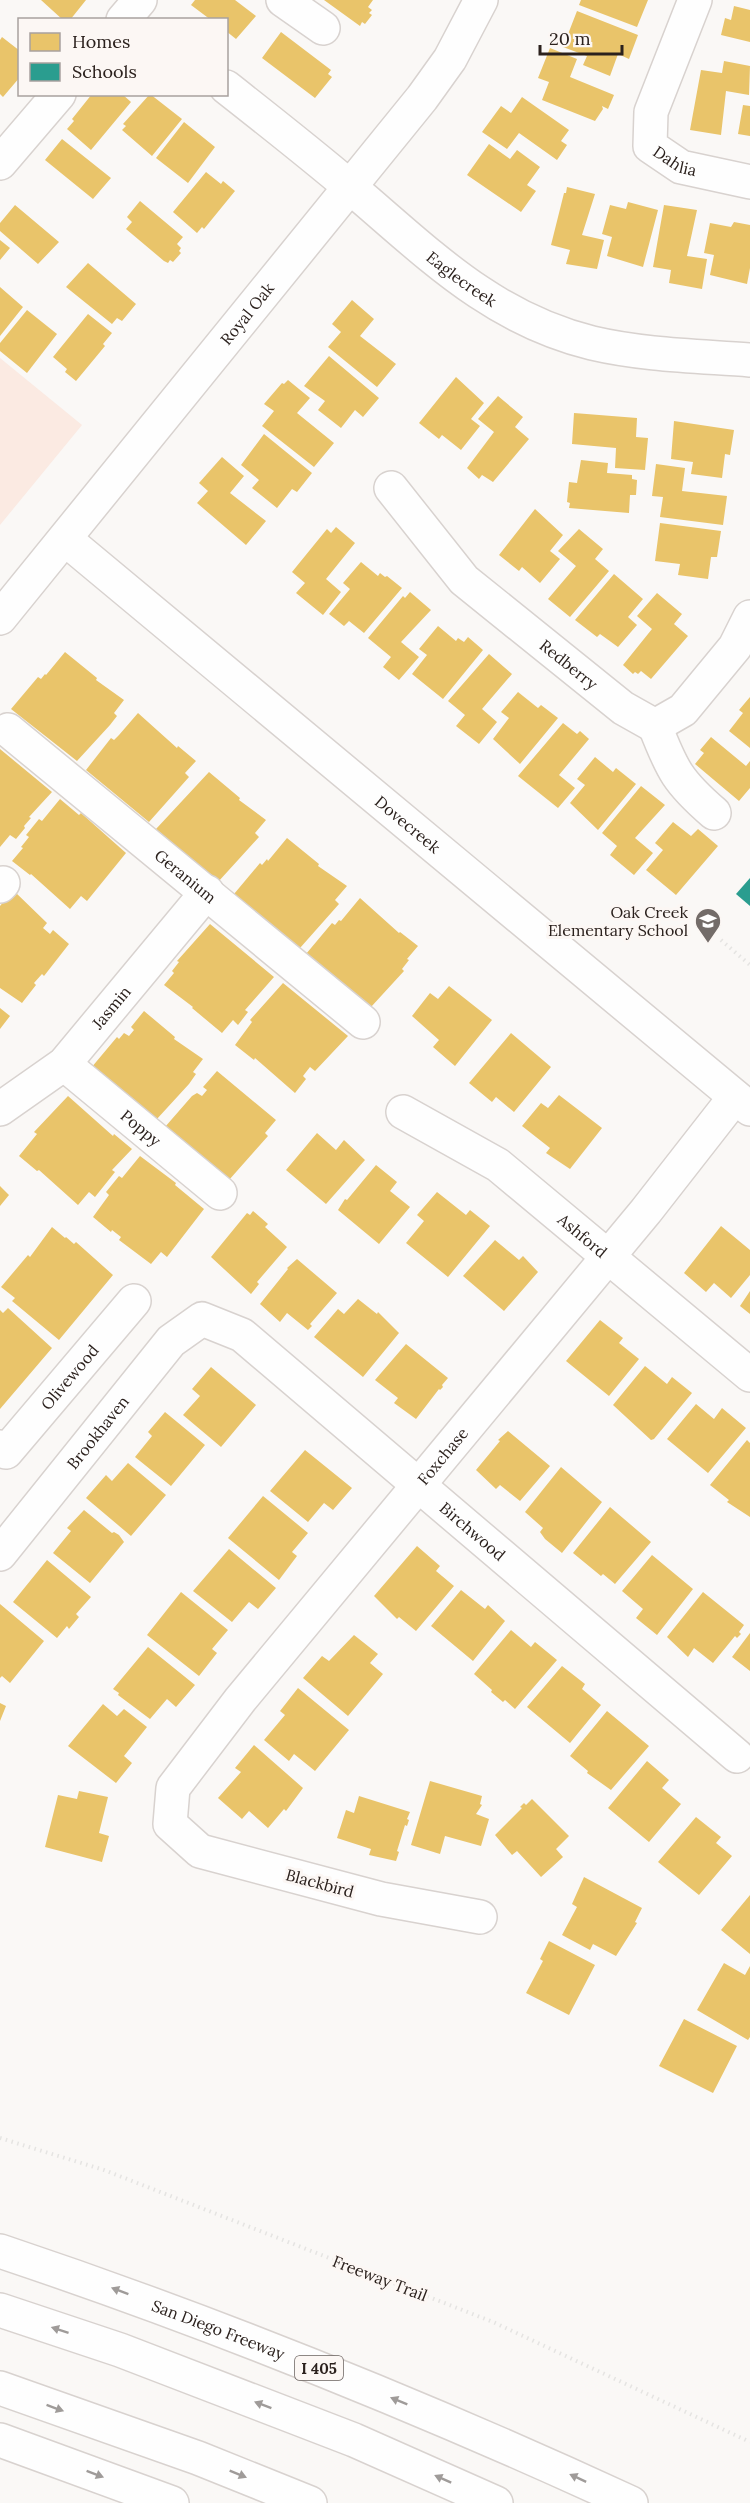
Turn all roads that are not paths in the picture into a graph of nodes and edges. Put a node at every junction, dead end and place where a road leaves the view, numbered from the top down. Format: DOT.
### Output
graph roads {
  1 [pos="283,0"];
  2 [pos="481,0"];
  3 [pos="695,0"];
  4 [pos="323,28"];
  5 [pos="228,89"];
  6 [pos="56,96"];
  7 [pos="5,146"];
  8 [pos="750,182"];
  9 [pos="351,187"];
  10 [pos="750,360"];
  11 [pos="391,488"];
  12 [pos="65,540"];
  13 [pos="750,617"];
  14 [pos="0,618"];
  15 [pos="656,726"];
  16 [pos="8,730"];
  17 [pos="714,813"];
  18 [pos="207,892"];
  19 [pos="363,1022"];
  20 [pos="64,1064"];
  21 [pos="743,1103"];
  22 [pos="0,1109"];
  23 [pos="403,1112"];
  24 [pos="220,1193"];
  25 [pos="608,1257"];
  26 [pos="134,1301"];
  27 [pos="202,1319"];
  28 [pos="750,1375"];
  29 [pos="3,1450"];
  30 [pos="418,1483"];
  31 [pos="0,1554"];
  32 [pos="737,1756"];
  33 [pos="170,1824"];
  34 [pos="480,1917"];
  35 [pos="0,2251"];
  36 [pos="0,2310"];
  37 [pos="0,2388"];
  38 [pos="0,2440"];
  39 [pos="172,2503"];
  40 [pos="310,2503"];
  41 [pos="496,2503"];
  42 [pos="631,2503"];
  1 -- 4 [label="main road"];
  2 -- 9 [label="main road, Royal Oak"];
  3 -- 8 [label="main road, Dahlia"];
  5 -- 9 [label="main road, Eaglecreek"];
  6 -- 7 [label="main road"];
  9 -- 10 [label="main road, Eaglecreek"];
  9 -- 12 [label="main road, Royal Oak"];
  11 -- 15 [label="main road, Redberry"];
  12 -- 14 [label="main road, Royal Oak"];
  12 -- 21 [label="main road, Dovecreek"];
  13 -- 15 [label="main road"];
  15 -- 17 [label="main road"];
  16 -- 18 [label="main road, Geranium"];
  18 -- 19 [label="main road, Geranium"];
  18 -- 20 [label="main road, Jasmin"];
  20 -- 22 [label="main road, Jasmin"];
  20 -- 24 [label="main road, Poppy"];
  21 -- 25 [label="main road, Foxchase"];
  23 -- 25 [label="main road, Ashford"];
  25 -- 28 [label="main road, Ashford"];
  25 -- 30 [label="main road, Foxchase"];
  26 -- 29 [label="main road, Olivewood"];
  27 -- 30 [label="main road, Birchwood"];
  27 -- 31 [label="main road, Brookhaven"];
  30 -- 32 [label="main road, Birchwood"];
  30 -- 33 [label="main road, Foxchase"];
  33 -- 34 [label="main road, Blackbird"];
  42 -- 35 [label="main road, San Diego Freeway / I 405, one-way"];
  41 -- 36 [label="main road, one-way"];
  37 -- 40 [label="main road, one-way"];
  38 -- 39 [label="main road, one-way"];
}
